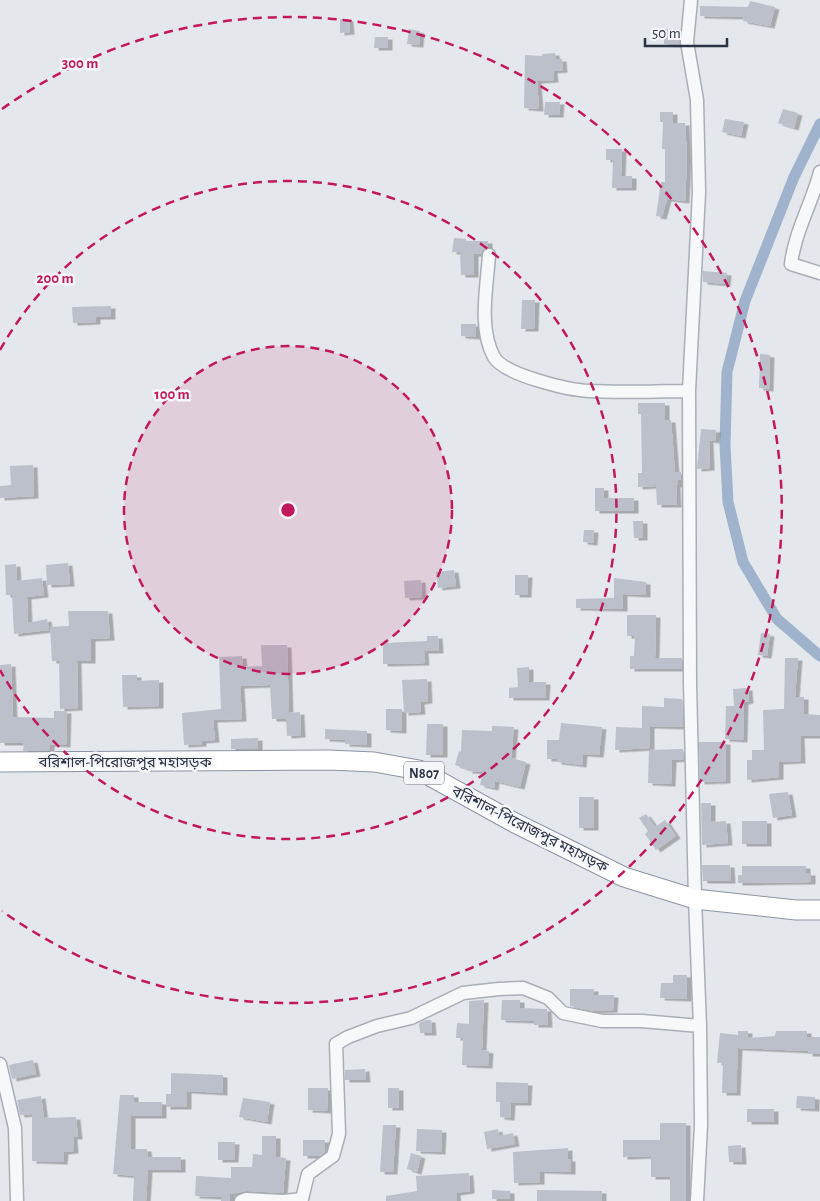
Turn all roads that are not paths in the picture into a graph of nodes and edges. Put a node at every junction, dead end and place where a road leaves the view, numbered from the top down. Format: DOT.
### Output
graph roads {
  1 [pos="691,0"];
  2 [pos="820,172"];
  3 [pos="489,255"];
  4 [pos="820,273"];
  5 [pos="689,391"];
  6 [pos="0,762"];
  7 [pos="695,899"];
  8 [pos="820,910"];
  9 [pos="700,1026"];
  10 [pos="0,1064"];
  11 [pos="17,1201"];
  12 [pos="241,1201"];
  13 [pos="283,1201"];
  14 [pos="697,1201"];
  1 -- 5 [label="street"];
  2 -- 4 [label="street"];
  3 -- 5 [label="street"];
  5 -- 7 [label="street"];
  6 -- 7 [label="highway, বরিশাল-পিরোজপুর মহাসড়ক / N807"];
  7 -- 8 [label="highway, বরিশাল-পিরোজপুর মহাসড়ক / N807"];
  7 -- 9 [label="street"];
  9 -- 13 [label="street"];
  9 -- 14 [label="street"];
  10 -- 11 [label="street"];
  12 -- 13 [label="street"];
}
